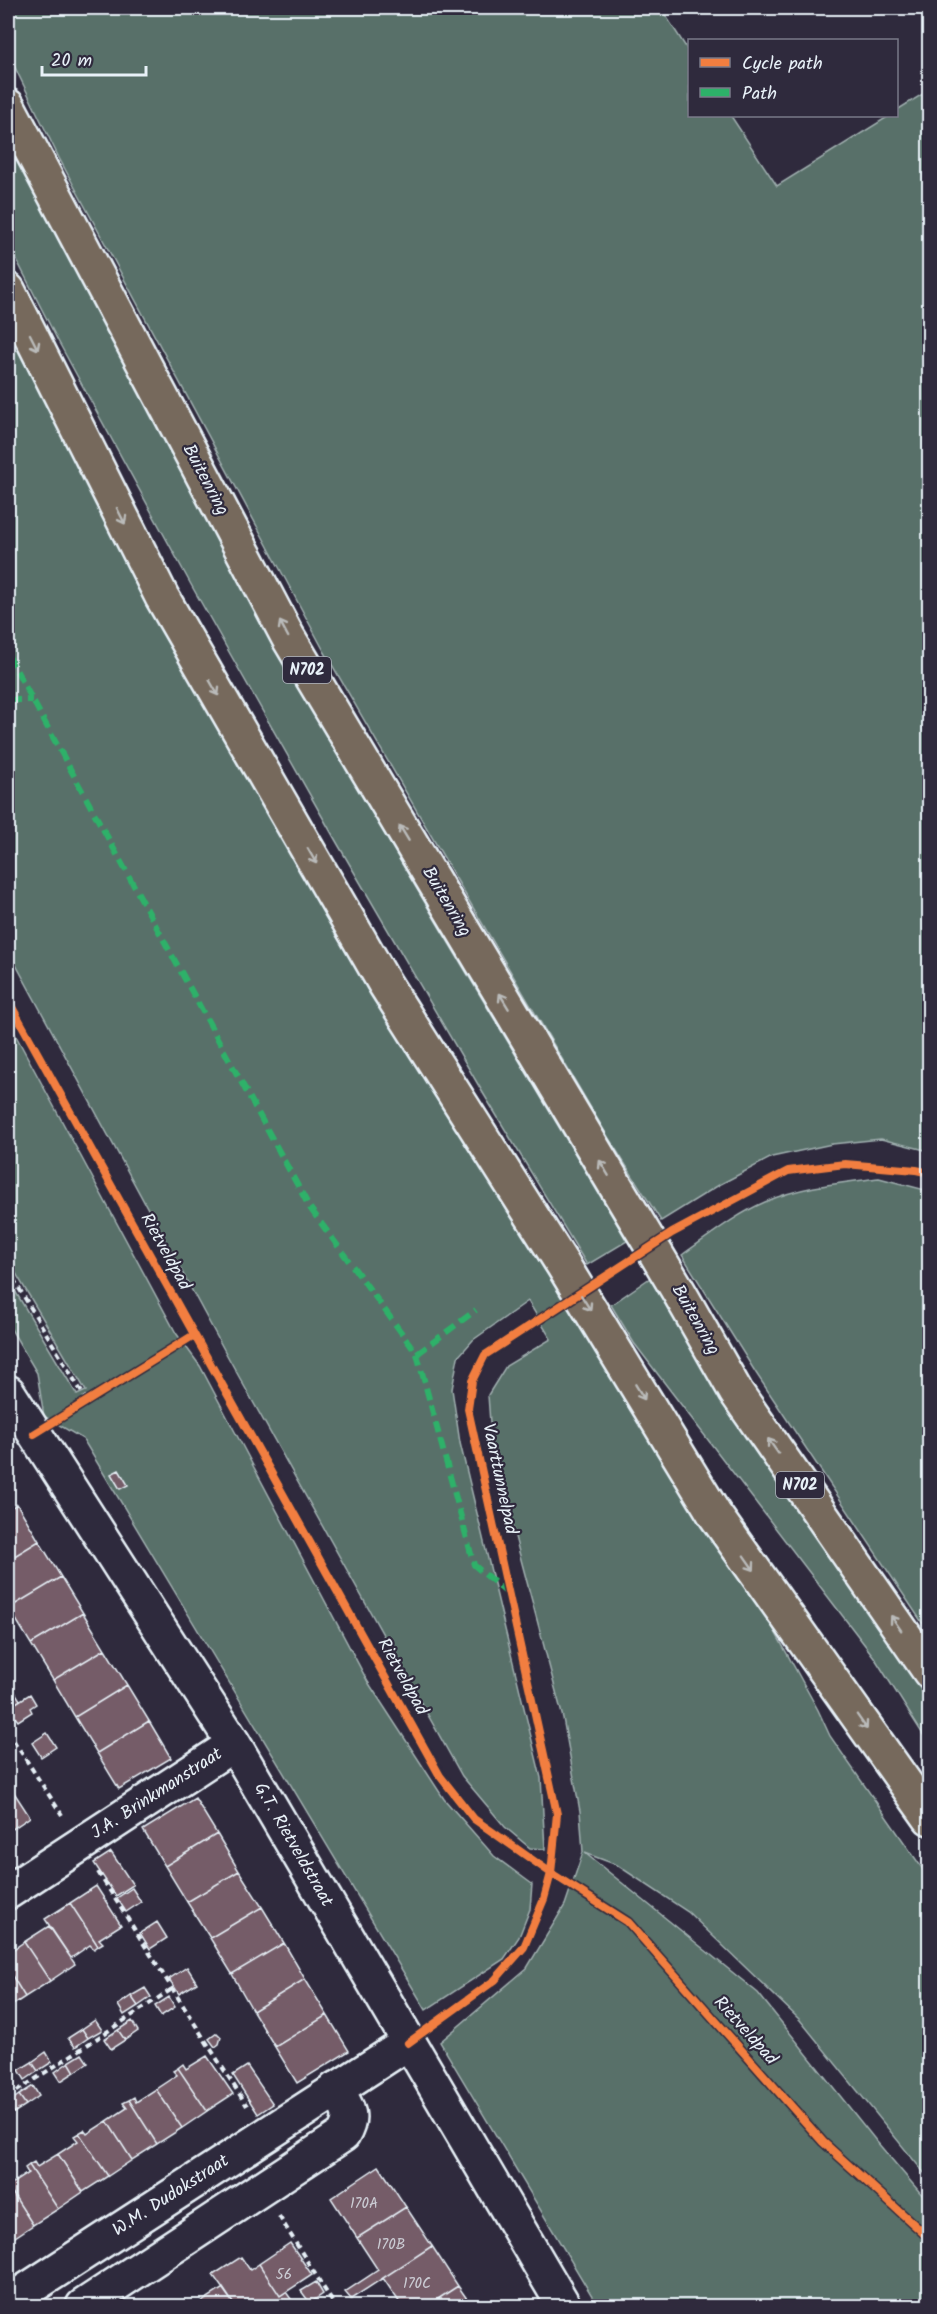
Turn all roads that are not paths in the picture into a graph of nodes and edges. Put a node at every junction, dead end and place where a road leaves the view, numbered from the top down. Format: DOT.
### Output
graph roads {
  1 [pos="8,106"];
  2 [pos="8,290"];
  3 [pos="8,1392"];
  4 [pos="930,1671"];
  5 [pos="234,1744"];
  6 [pos="930,1818"];
  7 [pos="8,1892"];
  8 [pos="408,2043"];
  9 [pos="334,2089"];
  10 [pos="8,2302"];
  11 [pos="83,2307"];
  12 [pos="564,2307"];
  4 -- 1 [label="highway, Buitenring / N702, one-way"];
  2 -- 6 [label="highway, one-way"];
  3 -- 5 [label="street, G.T. Rietveldstraat"];
  5 -- 7 [label="street, J.A. Brinkmanstraat"];
  5 -- 8 [label="street, G.T. Rietveldstraat"];
  8 -- 9 [label="street, W.M. Dudokstraat"];
  8 -- 12 [label="street, G.T. Rietveldstraat"];
  9 -- 10 [label="street, W.M. Dudokstraat"];
  9 -- 11 [label="street"];
}
